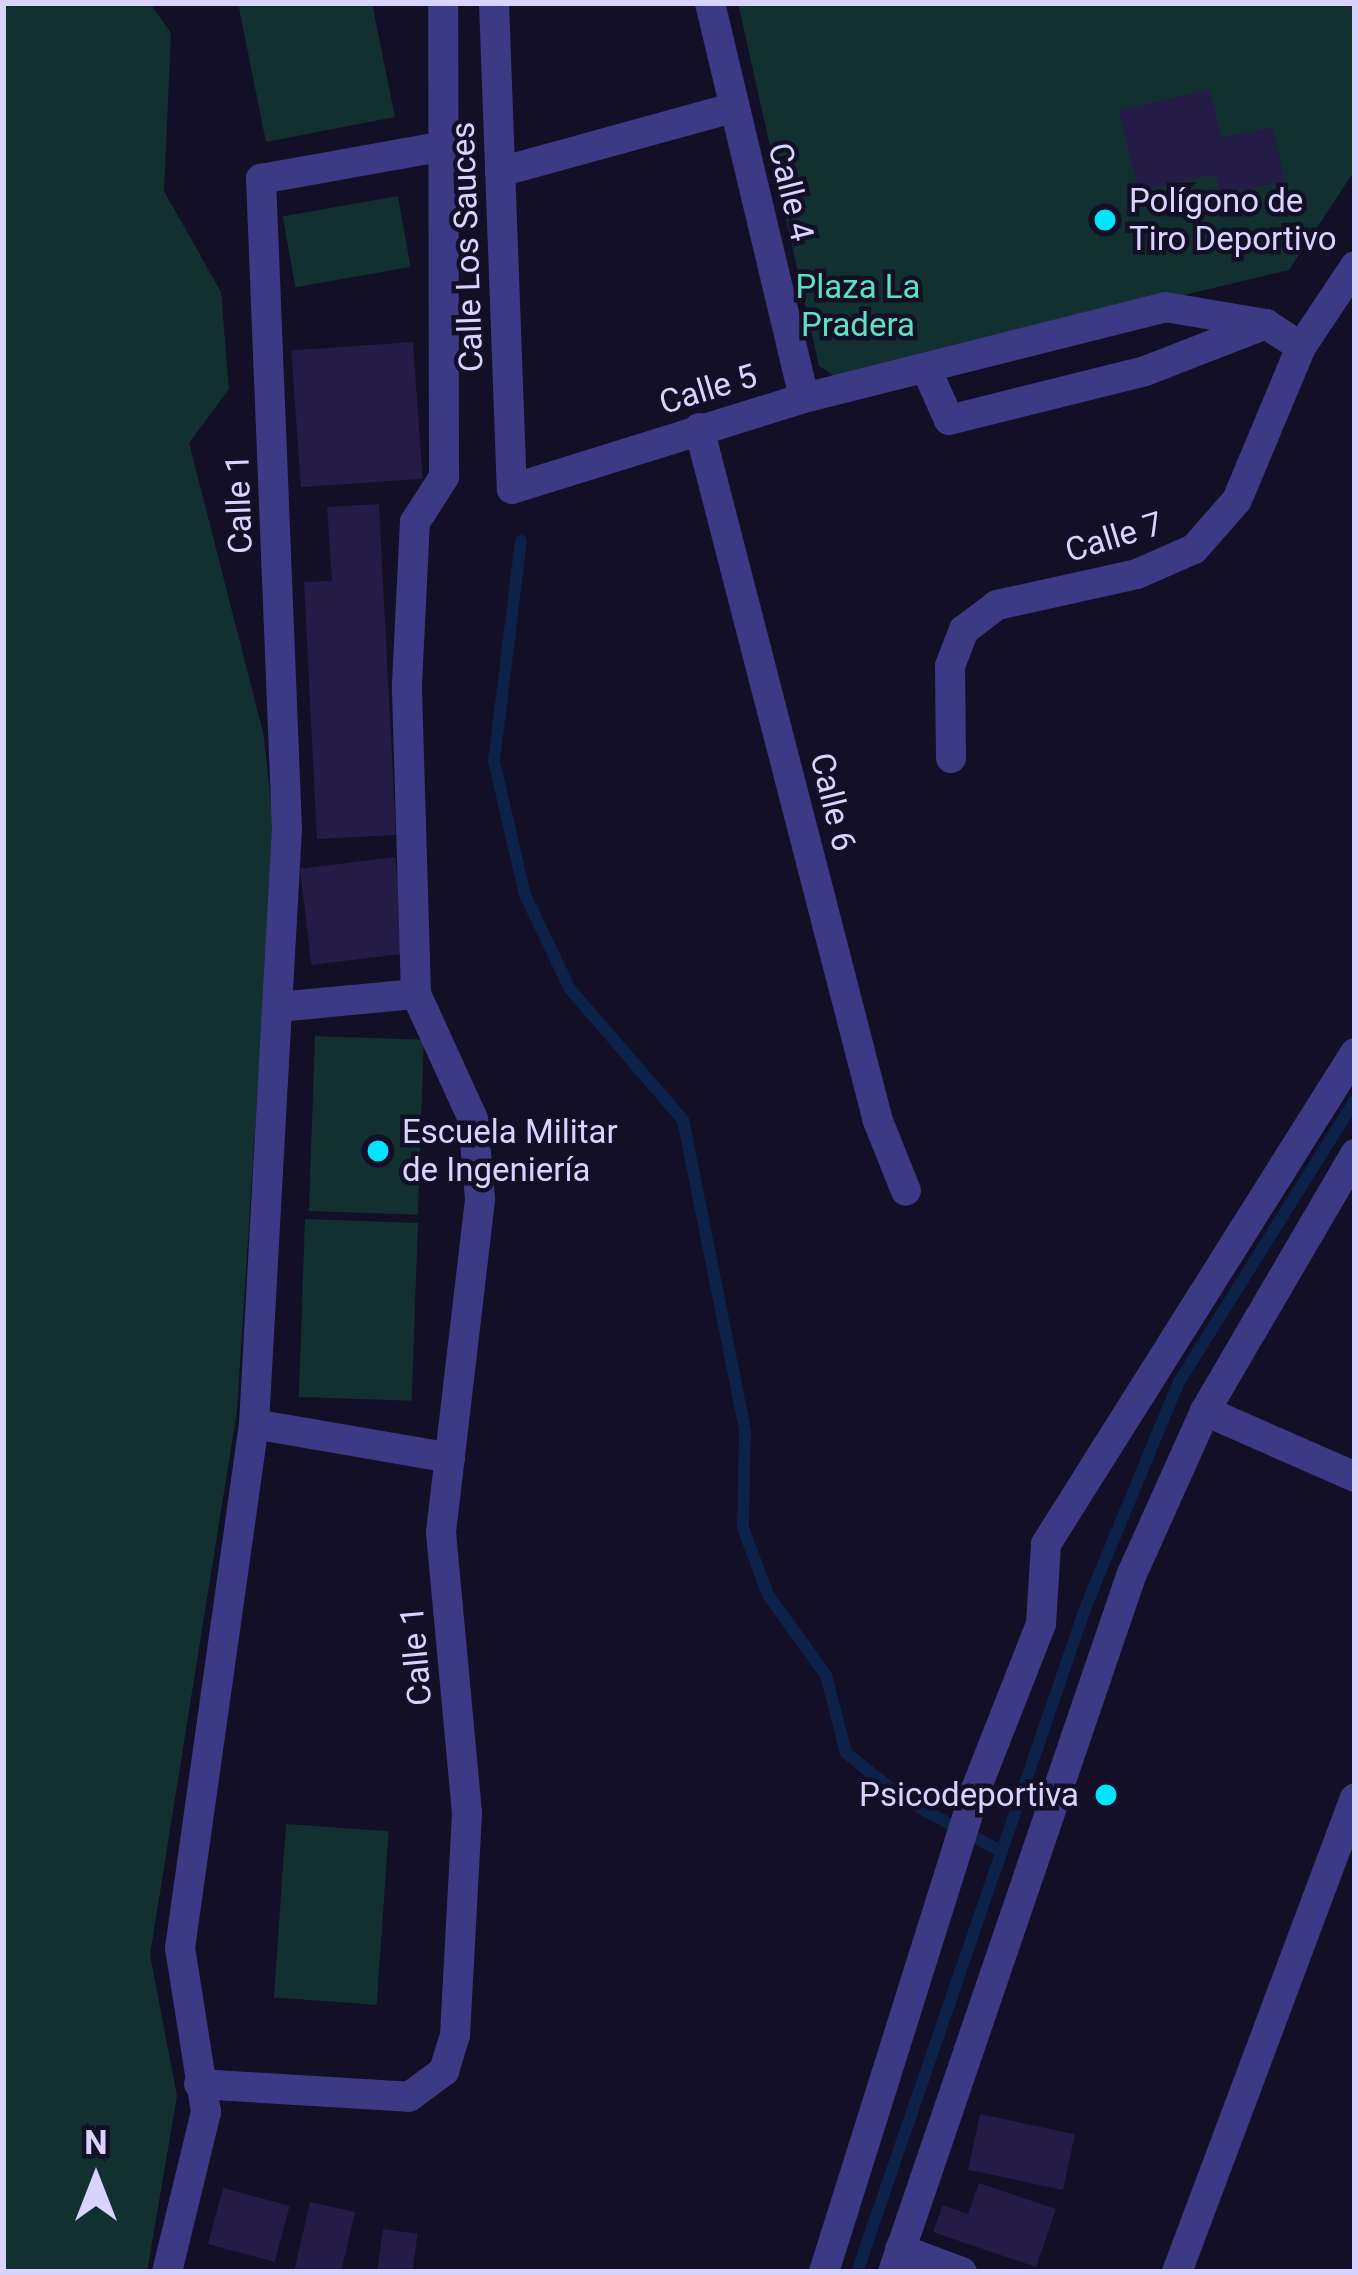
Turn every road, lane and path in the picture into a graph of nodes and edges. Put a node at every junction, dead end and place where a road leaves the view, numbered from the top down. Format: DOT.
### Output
graph roads {
  1 [pos="443,3"];
  2 [pos="494,3"];
  3 [pos="710,3"];
  4 [pos="734,109"];
  5 [pos="439,147"];
  6 [pos="500,172"];
  7 [pos="1355,266"];
  8 [pos="1266,324"];
  9 [pos="1301,347"];
  10 [pos="928,373"];
  11 [pos="803,398"];
  12 [pos="700,428"];
  13 [pos="512,489"];
  14 [pos="951,758"];
  15 [pos="416,994"];
  16 [pos="278,1007"];
  17 [pos="1346,1063"];
  18 [pos="1355,1154"];
  19 [pos="906,1191"];
  20 [pos="1205,1411"];
  21 [pos="254,1424"];
  22 [pos="450,1458"];
  23 [pos="1355,1477"];
  24 [pos="1355,1798"];
  25 [pos="199,2084"];
  26 [pos="896,2261"];
  27 [pos="167,2272"];
  28 [pos="824,2272"];
  29 [pos="962,2272"];
  30 [pos="1177,2272"];
  1 -- 5 [label="street, Calle 1"];
  2 -- 6 [label="street, Calle Los Sauces"];
  3 -- 4 [label="street, Calle 4"];
  4 -- 6 [label="street"];
  4 -- 11 [label="street, Calle 4"];
  5 -- 15 [label="street, Calle 1"];
  5 -- 16 [label="street, Calle 1"];
  6 -- 13 [label="street, Calle Los Sauces"];
  7 -- 9 [label="street, Calle 7"];
  8 -- 9 [label="street, Calle 5"];
  8 -- 10 [label="street, Calle 5"];
  8 -- 10 [label="street"];
  9 -- 14 [label="street, Calle 7"];
  10 -- 11 [label="street, Calle 5"];
  11 -- 12 [label="street, Calle 5"];
  12 -- 13 [label="street, Calle 5"];
  12 -- 19 [label="street, Calle 6"];
  15 -- 16 [label="street"];
  15 -- 22 [label="street, Calle 1"];
  16 -- 21 [label="street, Calle 1"];
  17 -- 28 [label="street"];
  18 -- 20 [label="street"];
  20 -- 23 [label="street"];
  20 -- 26 [label="street"];
  21 -- 22 [label="street"];
  21 -- 25 [label="street, Calle 1"];
  22 -- 25 [label="street, Calle 1"];
  24 -- 30 [label="street"];
  25 -- 27 [label="street, Calle 1"];
  26 -- 29 [label="street"];
}
